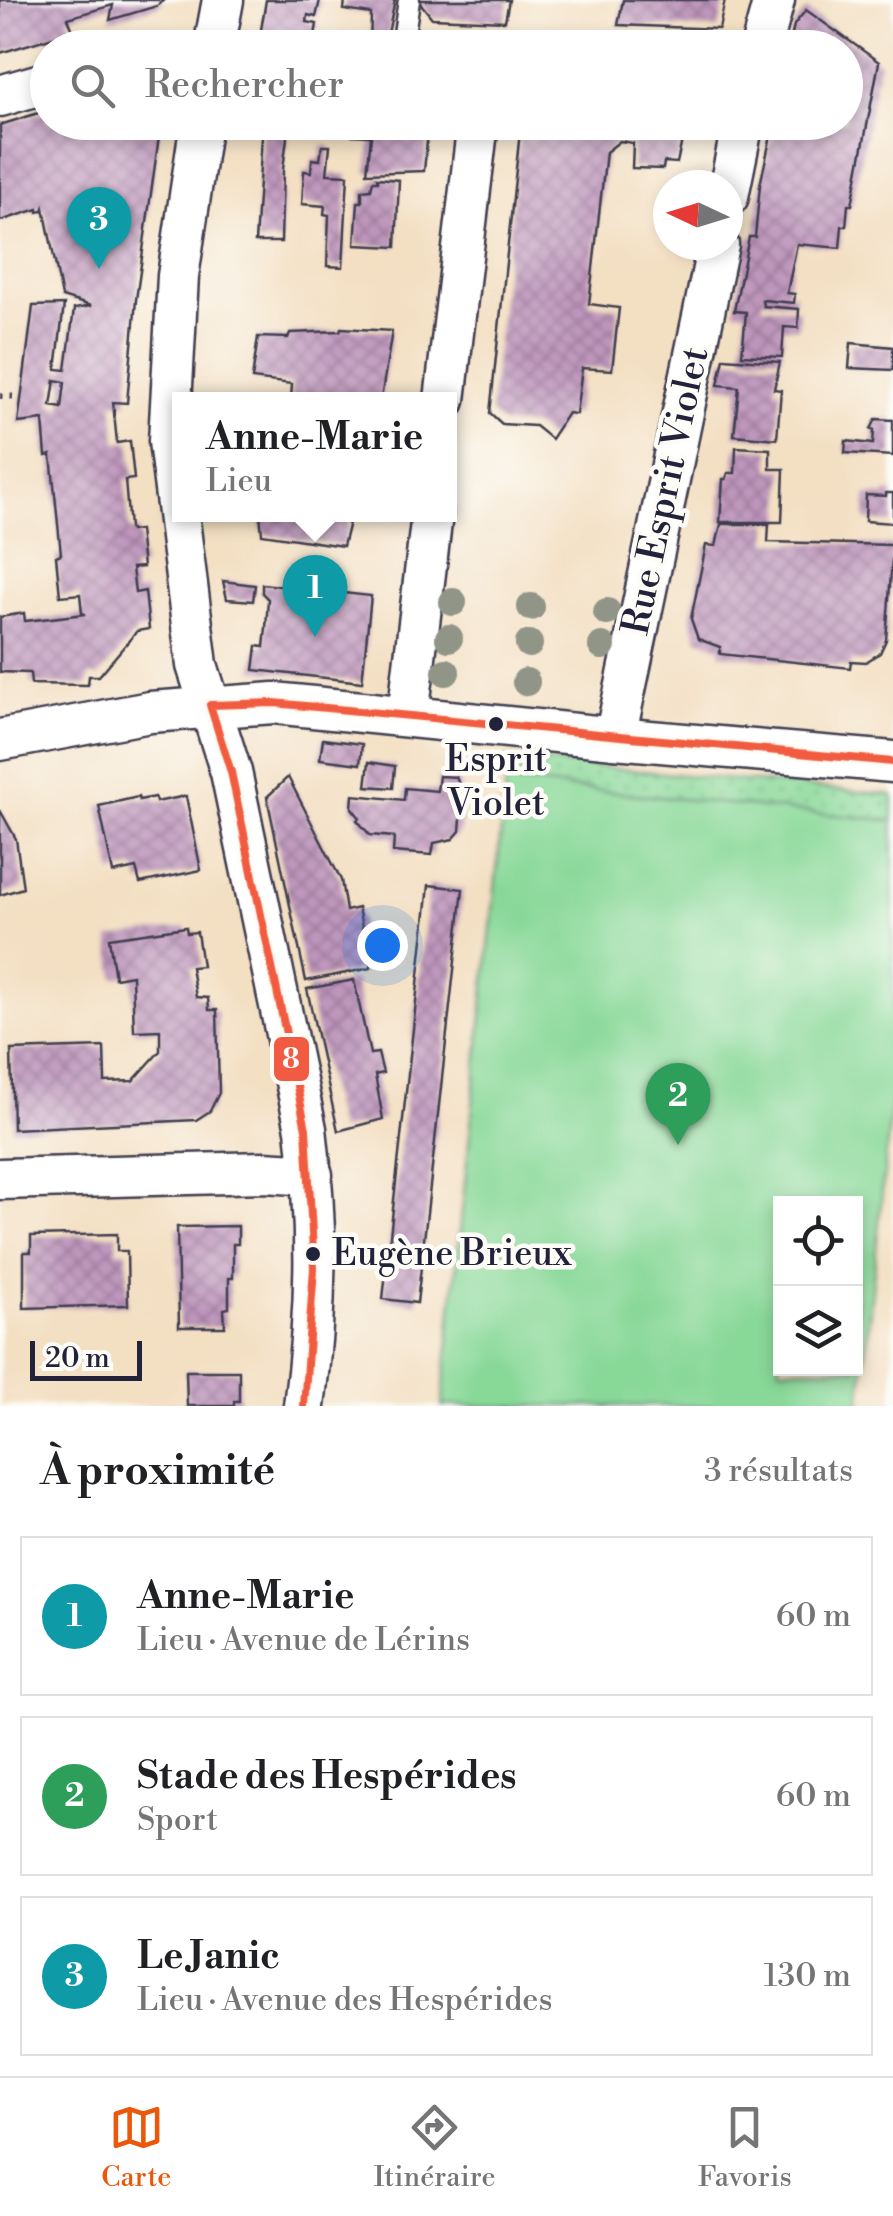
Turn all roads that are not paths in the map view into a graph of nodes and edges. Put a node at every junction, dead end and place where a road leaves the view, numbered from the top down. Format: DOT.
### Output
graph roads {
  1 [pos="223,0"];
  2 [pos="409,0"];
  3 [pos="774,0"];
  4 [pos="217,30"];
  5 [pos="405,30"];
  6 [pos="766,30"];
  7 [pos="30,87"];
  8 [pos="0,96"];
  9 [pos="198,140"];
  10 [pos="476,140"];
  11 [pos="739,140"];
  12 [pos="733,170"];
  13 [pos="715,260"];
  14 [pos="446,392"];
  15 [pos="172,465"];
  16 [pos="179,522"];
  17 [pos="431,522"];
  18 [pos="210,705"];
  19 [pos="408,716"];
  20 [pos="7,736"];
  21 [pos="615,738"];
  22 [pos="893,762"];
  23 [pos="312,1175"];
  24 [pos="0,1179"];
  25 [pos="304,1406"];
  1 -- 4 [label="street"];
  2 -- 5 [label="lane"];
  3 -- 6 [label="street"];
  7 -- 8 [label="street"];
  9 -- 15 [label="street"];
  10 -- 14 [label="street"];
  11 -- 12 [label="street"];
  13 -- 21 [label="street, Rue Esprit Violet"];
  16 -- 18 [label="street"];
  17 -- 19 [label="street"];
  18 -- 19 [label="street"];
  18 -- 20 [label="street"];
  18 -- 23 [label="street"];
  19 -- 21 [label="street"];
  21 -- 22 [label="street"];
  23 -- 24 [label="street"];
  23 -- 25 [label="street"];
}
